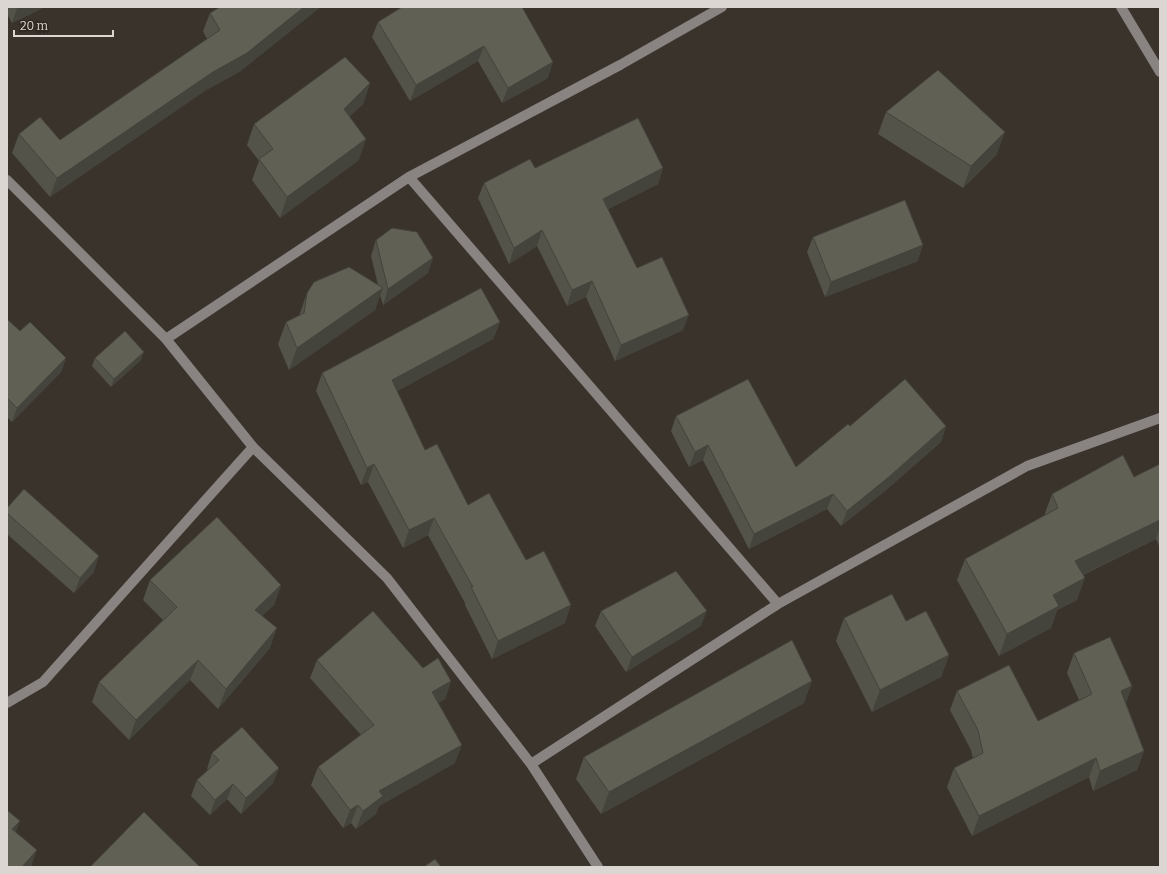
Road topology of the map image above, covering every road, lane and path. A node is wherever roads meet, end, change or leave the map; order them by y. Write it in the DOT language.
graph roads {
  1 [pos="722,7"];
  2 [pos="1121,7"];
  3 [pos="1160,72"];
  4 [pos="409,177"];
  5 [pos="7,180"];
  6 [pos="166,339"];
  7 [pos="1160,418"];
  8 [pos="253,447"];
  9 [pos="778,604"];
  10 [pos="7,703"];
  11 [pos="531,764"];
  12 [pos="598,867"];
  1 -- 4 [label="street"];
  2 -- 3 [label="street"];
  4 -- 6 [label="street"];
  4 -- 9 [label="street"];
  5 -- 6 [label="street"];
  6 -- 8 [label="street"];
  7 -- 9 [label="street"];
  8 -- 10 [label="street"];
  8 -- 11 [label="street"];
  9 -- 11 [label="street"];
  11 -- 12 [label="street"];
}
